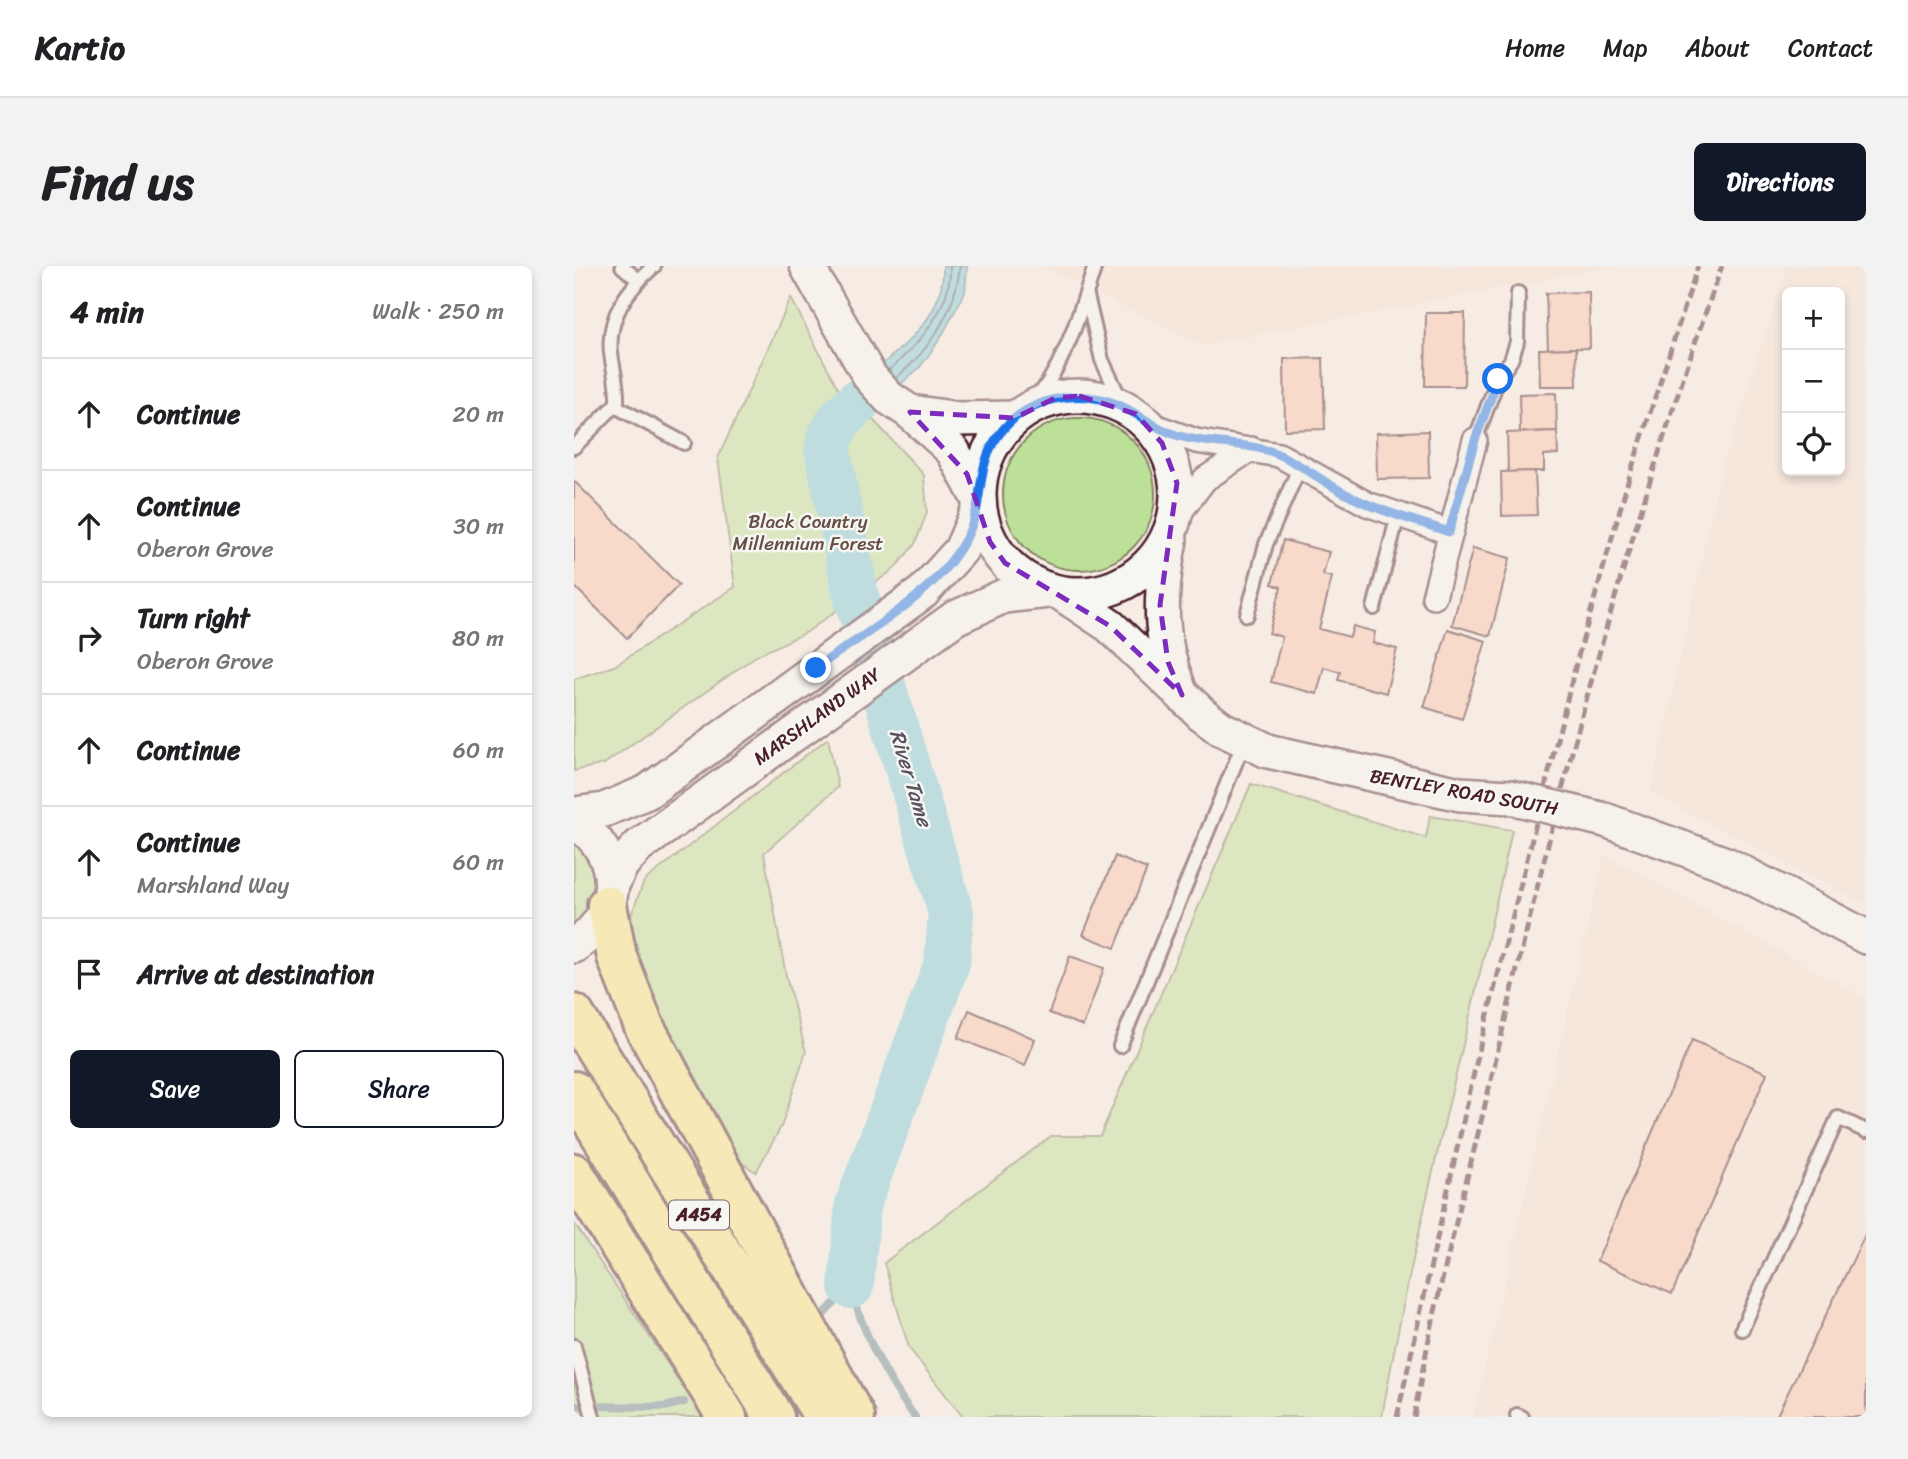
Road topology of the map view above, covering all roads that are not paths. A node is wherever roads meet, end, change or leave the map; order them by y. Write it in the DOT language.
graph roads {
  1 [pos="622,266"];
  2 [pos="654,266"];
  3 [pos="807,266"];
  4 [pos="1095,266"];
  5 [pos="638,280"];
  6 [pos="1518,293"];
  7 [pos="1087,296"];
  8 [pos="615,406"];
  9 [pos="906,409"];
  10 [pos="1022,413"];
  11 [pos="1136,416"];
  12 [pos="1475,440"];
  13 [pos="684,443"];
  14 [pos="574,447"];
  15 [pos="1251,449"];
  16 [pos="1300,466"];
  17 [pos="979,503"];
  18 [pos="1398,515"];
  19 [pos="1174,522"];
  20 [pos="1449,532"];
  21 [pos="1055,592"];
  22 [pos="1434,597"];
  23 [pos="1374,608"];
  24 [pos="1247,615"];
  25 [pos="1182,695"];
  26 [pos="1244,740"];
  27 [pos="574,814"];
  28 [pos="574,821"];
  29 [pos="609,895"];
  30 [pos="1866,937"];
  31 [pos="574,946"];
  32 [pos="574,1014"];
  33 [pos="1120,1046"];
  34 [pos="574,1091"];
  35 [pos="1866,1131"];
  36 [pos="574,1173"];
  37 [pos="1742,1329"];
  38 [pos="574,1346"];
  39 [pos="593,1417"];
  40 [pos="727,1417"];
  41 [pos="774,1417"];
  42 [pos="824,1417"];
  43 [pos="855,1417"];
  1 -- 5 [label="lane"];
  2 -- 5 [label="lane"];
  3 -- 9 [label="street"];
  4 -- 7 [label="lane"];
  5 -- 8 [label="lane"];
  6 -- 12 [label="lane"];
  7 -- 10 [label="lane"];
  7 -- 11 [label="lane"];
  8 -- 13 [label="lane"];
  8 -- 14 [label="lane"];
  9 -- 10 [label="street"];
  9 -- 17 [label="street"];
  10 -- 11 [label="street"];
  10 -- 17 [label="street"];
  11 -- 15 [label="street"];
  11 -- 19 [label="street"];
  12 -- 20 [label="street"];
  15 -- 16 [label="street"];
  15 -- 19 [label="street"];
  16 -- 18 [label="street"];
  16 -- 24 [label="lane"];
  17 -- 21 [label="street"];
  17 -- 27 [label="street, MARSHLAND WAY"];
  18 -- 20 [label="street"];
  18 -- 23 [label="lane"];
  19 -- 21 [label="street"];
  19 -- 25 [label="street, BENTLEY ROAD SOUTH"];
  20 -- 22 [label="street"];
  21 -- 25 [label="street, BENTLEY ROAD SOUTH"];
  21 -- 29 [label="street, MARSHLAND WAY"];
  25 -- 26 [label="street, BENTLEY ROAD SOUTH"];
  26 -- 30 [label="street, BENTLEY ROAD SOUTH, bridge"];
  26 -- 33 [label="lane"];
  28 -- 29 [label="street"];
  29 -- 31 [label="street, MARSHLAND WAY"];
  29 -- 43 [label="highway"];
  32 -- 42 [label="highway, A454"];
  34 -- 41 [label="highway, A454"];
  35 -- 37 [label="lane"];
  36 -- 40 [label="highway"];
  38 -- 39 [label="lane"];
}
